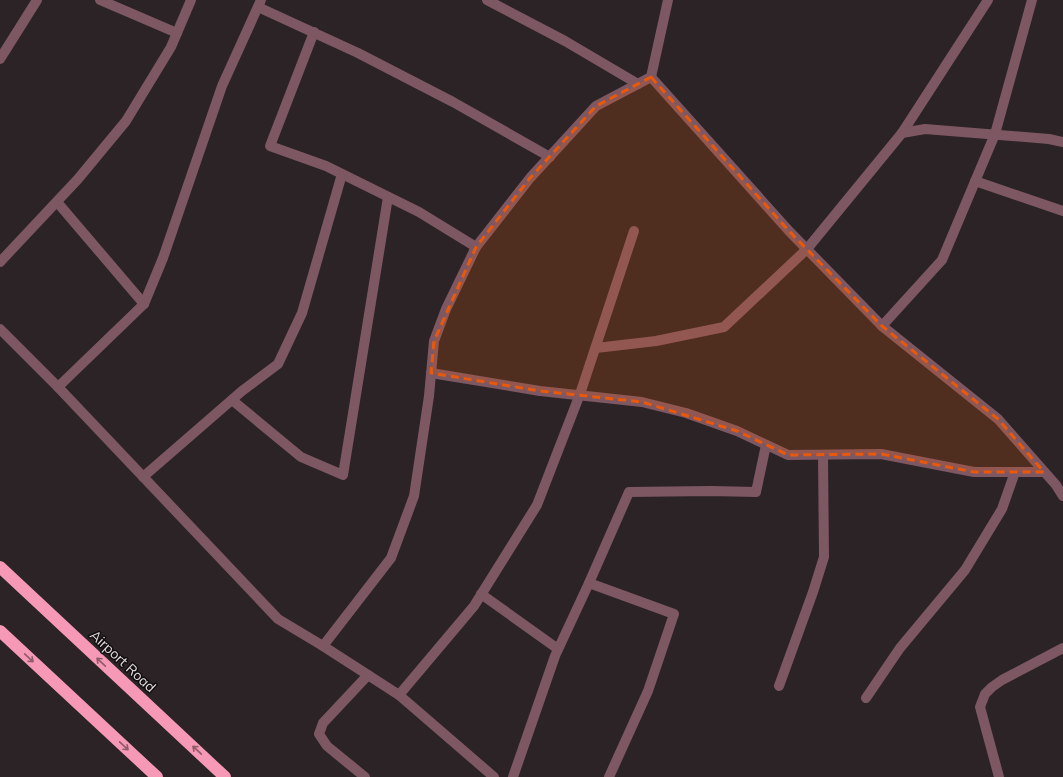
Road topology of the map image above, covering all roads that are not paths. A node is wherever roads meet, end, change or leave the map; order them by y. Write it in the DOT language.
graph roads {
  1 [pos="37,0"];
  2 [pos="100,0"];
  3 [pos="191,0"];
  4 [pos="487,0"];
  5 [pos="668,0"];
  6 [pos="988,0"];
  7 [pos="1032,0"];
  8 [pos="260,3"];
  9 [pos="314,32"];
  10 [pos="176,33"];
  11 [pos="0,58"];
  12 [pos="651,77"];
  13 [pos="638,84"];
  14 [pos="902,133"];
  15 [pos="995,134"];
  16 [pos="1063,142"];
  17 [pos="550,157"];
  18 [pos="342,174"];
  19 [pos="975,181"];
  20 [pos="388,197"];
  21 [pos="57,202"];
  22 [pos="1063,211"];
  23 [pos="634,231"];
  24 [pos="476,247"];
  25 [pos="807,249"];
  26 [pos="0,262"];
  27 [pos="144,304"];
  28 [pos="882,326"];
  29 [pos="0,329"];
  30 [pos="596,348"];
  31 [pos="431,373"];
  32 [pos="58,387"];
  33 [pos="580,394"];
  34 [pos="232,400"];
  35 [pos="766,445"];
  36 [pos="823,455"];
  37 [pos="1015,472"];
  38 [pos="1044,472"];
  39 [pos="143,477"];
  40 [pos="1063,496"];
  41 [pos="0,567"];
  42 [pos="589,583"];
  43 [pos="481,594"];
  44 [pos="0,631"];
  45 [pos="323,646"];
  46 [pos="1063,648"];
  47 [pos="558,649"];
  48 [pos="368,675"];
  49 [pos="779,686"];
  50 [pos="399,695"];
  51 [pos="866,698"];
  52 [pos="157,777"];
  53 [pos="225,777"];
  54 [pos="365,777"];
  55 [pos="494,777"];
  56 [pos="513,777"];
  57 [pos="609,777"];
  58 [pos="998,777"];
  1 -- 11 [label="street"];
  2 -- 10 [label="street"];
  3 -- 10 [label="street"];
  4 -- 13 [label="street"];
  5 -- 12 [label="street"];
  6 -- 14 [label="street"];
  7 -- 15 [label="street"];
  8 -- 9 [label="street"];
  8 -- 27 [label="street"];
  9 -- 17 [label="street"];
  9 -- 18 [label="street"];
  10 -- 21 [label="street"];
  12 -- 13 [label="street"];
  12 -- 25 [label="street"];
  13 -- 17 [label="street"];
  14 -- 15 [label="street"];
  14 -- 25 [label="street"];
  15 -- 16 [label="street"];
  15 -- 19 [label="street"];
  17 -- 24 [label="street"];
  18 -- 20 [label="street"];
  18 -- 34 [label="street"];
  19 -- 22 [label="street"];
  19 -- 28 [label="street"];
  20 -- 24 [label="street"];
  20 -- 34 [label="street"];
  21 -- 26 [label="street"];
  21 -- 27 [label="street"];
  23 -- 30 [label="street"];
  24 -- 31 [label="street"];
  25 -- 28 [label="street"];
  25 -- 30 [label="street"];
  27 -- 32 [label="street"];
  28 -- 38 [label="street"];
  29 -- 32 [label="street"];
  30 -- 33 [label="street"];
  31 -- 33 [label="street"];
  31 -- 45 [label="street"];
  32 -- 39 [label="street"];
  33 -- 35 [label="street"];
  33 -- 43 [label="street"];
  34 -- 39 [label="street"];
  35 -- 36 [label="street"];
  35 -- 42 [label="street"];
  36 -- 37 [label="street"];
  36 -- 49 [label="street"];
  37 -- 38 [label="street"];
  37 -- 51 [label="street"];
  38 -- 40 [label="street"];
  39 -- 45 [label="street"];
  53 -- 41 [label="highway, Airport Road, one-way"];
  42 -- 47 [label="street"];
  42 -- 57 [label="street"];
  43 -- 47 [label="street"];
  43 -- 50 [label="street"];
  44 -- 52 [label="highway, one-way"];
  45 -- 48 [label="street"];
  46 -- 58 [label="street"];
  47 -- 56 [label="street"];
  48 -- 50 [label="street"];
  48 -- 54 [label="street"];
  50 -- 55 [label="street"];
}
